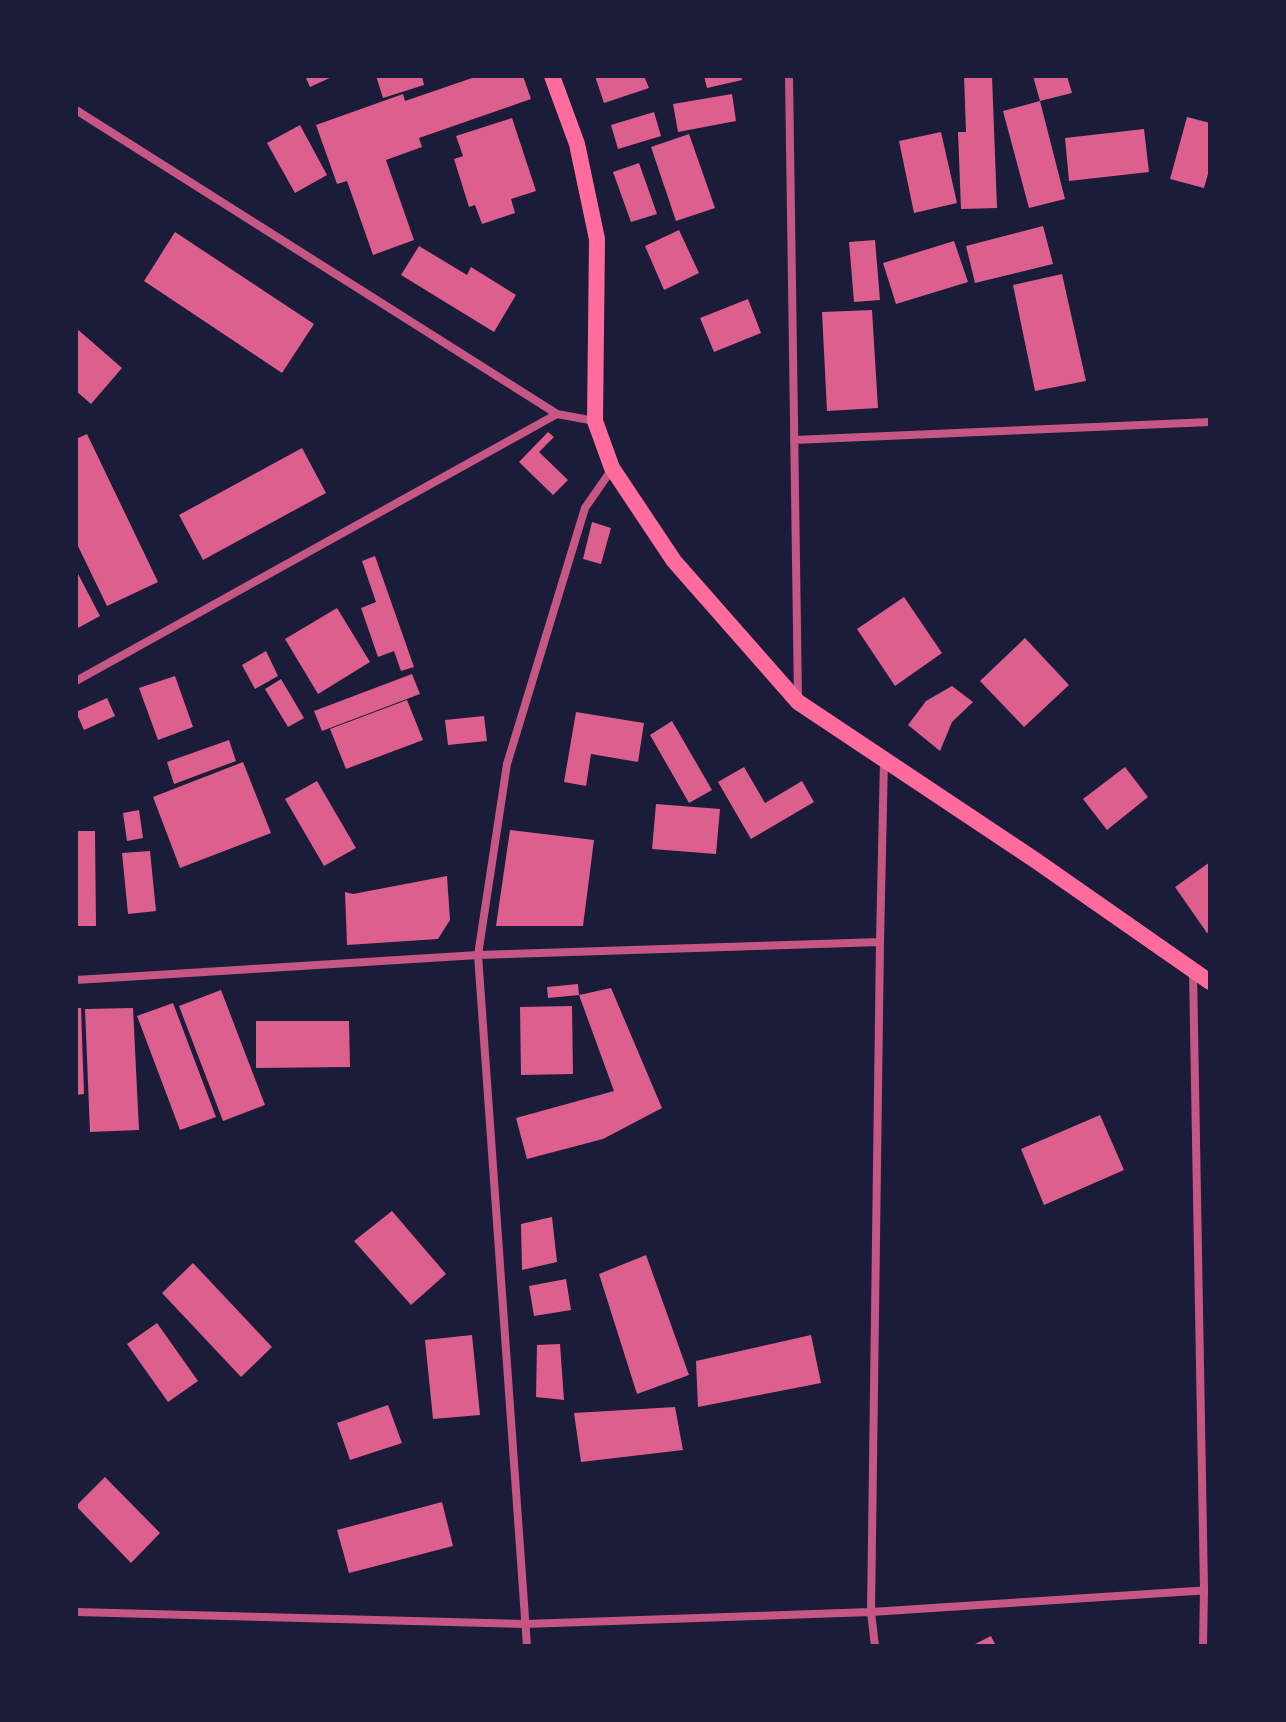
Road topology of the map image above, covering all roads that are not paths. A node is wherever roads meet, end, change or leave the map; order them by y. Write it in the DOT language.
graph roads {
  1 [pos="552,76"];
  2 [pos="789,76"];
  3 [pos="76,110"];
  4 [pos="557,414"];
  5 [pos="595,421"];
  6 [pos="1210,422"];
  7 [pos="794,440"];
  8 [pos="612,468"];
  9 [pos="76,681"];
  10 [pos="798,702"];
  11 [pos="884,759"];
  12 [pos="880,942"];
  13 [pos="478,955"];
  14 [pos="1193,970"];
  15 [pos="76,980"];
  16 [pos="1210,982"];
  17 [pos="1207,1590"];
  18 [pos="76,1612"];
  19 [pos="871,1612"];
  20 [pos="525,1624"];
  21 [pos="527,1646"];
  22 [pos="875,1646"];
  23 [pos="1203,1646"];
  1 -- 5 [label="main road"];
  2 -- 7 [label="street"];
  3 -- 4 [label="street"];
  4 -- 5 [label="street"];
  4 -- 9 [label="street"];
  5 -- 8 [label="main road"];
  6 -- 7 [label="street"];
  7 -- 10 [label="street"];
  8 -- 10 [label="main road"];
  8 -- 13 [label="street"];
  10 -- 11 [label="main road"];
  11 -- 12 [label="street"];
  11 -- 14 [label="main road"];
  12 -- 13 [label="street"];
  12 -- 19 [label="street"];
  13 -- 15 [label="street"];
  13 -- 20 [label="street"];
  14 -- 16 [label="main road"];
  14 -- 17 [label="street"];
  17 -- 19 [label="street"];
  17 -- 23 [label="street"];
  18 -- 20 [label="street"];
  19 -- 20 [label="street"];
  19 -- 22 [label="street"];
  20 -- 21 [label="street"];
}
